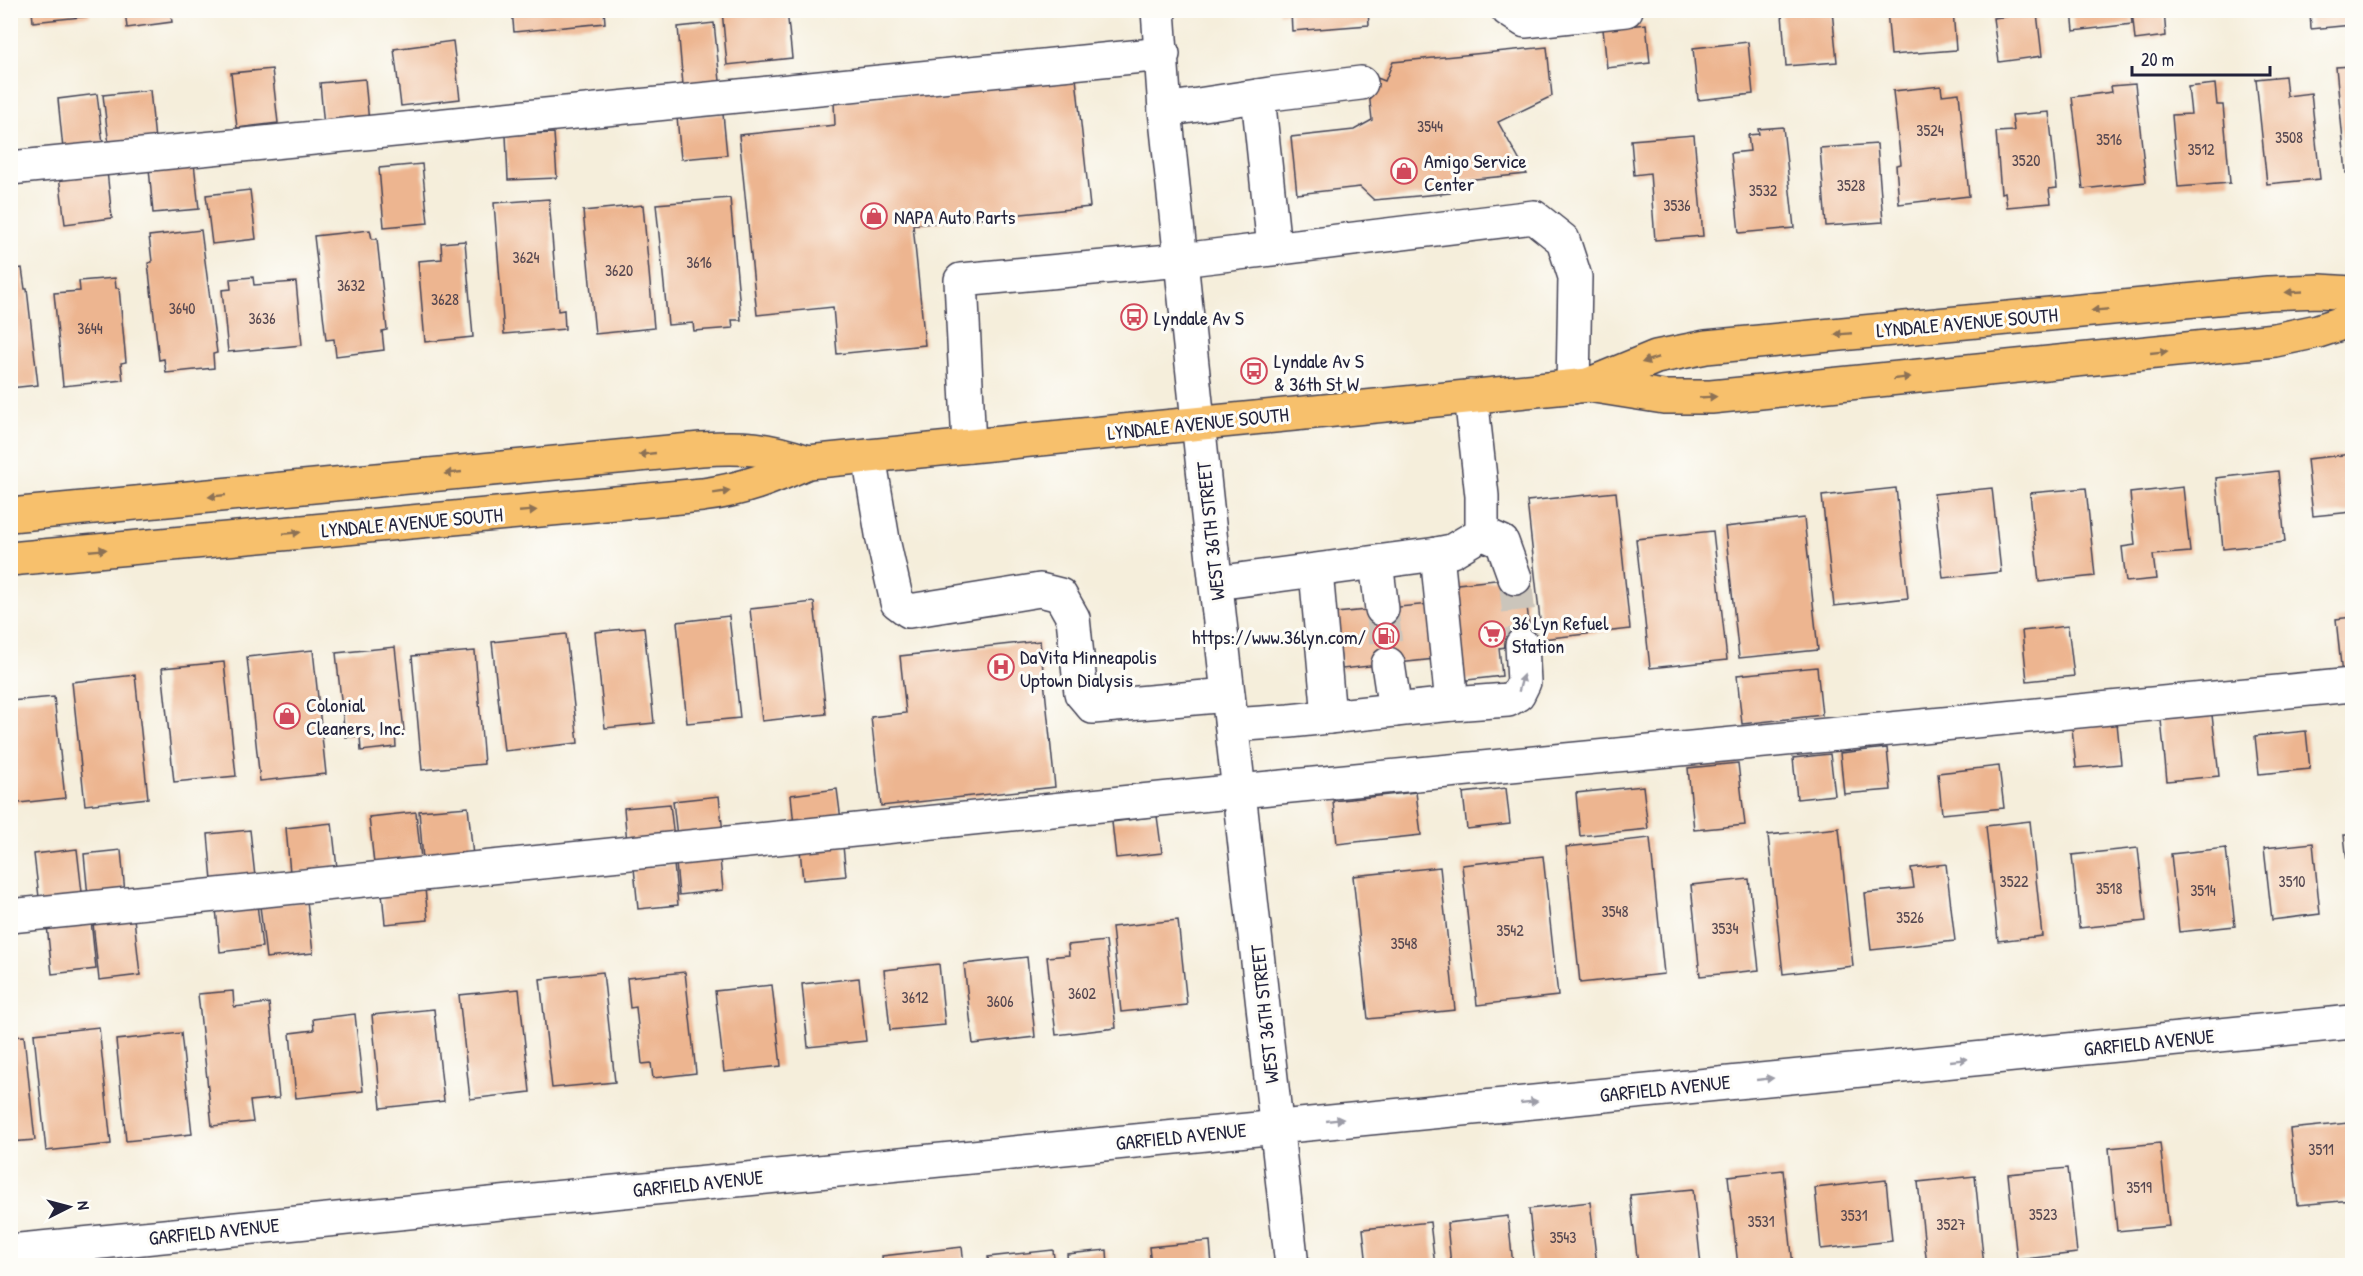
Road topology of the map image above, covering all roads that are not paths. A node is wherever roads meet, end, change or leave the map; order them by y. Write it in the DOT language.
graph roads {
  1 [pos="1158,10"];
  2 [pos="1508,10"];
  3 [pos="1626,10"];
  4 [pos="1162,54"];
  5 [pos="1361,83"];
  6 [pos="1258,96"];
  7 [pos="1165,110"];
  8 [pos="10,168"];
  9 [pos="1274,248"];
  10 [pos="1181,260"];
  11 [pos="2352,293"];
  12 [pos="2352,320"];
  13 [pos="1580,386"];
  14 [pos="1471,396"];
  15 [pos="1198,423"];
  16 [pos="969,446"];
  17 [pos="869,456"];
  18 [pos="808,462"];
  19 [pos="10,515"];
  20 [pos="1482,533"];
  21 [pos="1437,554"];
  22 [pos="10,559"];
  23 [pos="1376,563"];
  24 [pos="1316,571"];
  25 [pos="1515,578"];
  26 [pos="1216,583"];
  27 [pos="1382,609"];
  28 [pos="1522,645"];
  29 [pos="1388,664"];
  30 [pos="2352,685"];
  31 [pos="1452,704"];
  32 [pos="1230,710"];
  33 [pos="1395,710"];
  34 [pos="1329,717"];
  35 [pos="1239,791"];
  36 [pos="10,916"];
  37 [pos="2352,1022"];
  38 [pos="1277,1126"];
  39 [pos="10,1251"];
  40 [pos="1292,1266"];
  1 -- 4 [label="street, WEST 36TH STREET"];
  2 -- 3 [label="street"];
  4 -- 7 [label="street, WEST 36TH STREET"];
  4 -- 8 [label="street"];
  5 -- 6 [label="street"];
  6 -- 7 [label="street"];
  6 -- 9 [label="street"];
  7 -- 10 [label="street, WEST 36TH STREET"];
  9 -- 10 [label="street"];
  9 -- 13 [label="street"];
  10 -- 15 [label="street, WEST 36TH STREET"];
  10 -- 16 [label="street"];
  11 -- 13 [label="main road, LYNDALE AVENUE SOUTH, one-way"];
  13 -- 12 [label="main road, LYNDALE AVENUE SOUTH, one-way"];
  13 -- 14 [label="main road, LYNDALE AVENUE SOUTH"];
  14 -- 15 [label="main road, LYNDALE AVENUE SOUTH"];
  14 -- 20 [label="street"];
  15 -- 16 [label="main road, LYNDALE AVENUE SOUTH"];
  15 -- 26 [label="street, WEST 36TH STREET"];
  16 -- 17 [label="main road, LYNDALE AVENUE SOUTH"];
  17 -- 18 [label="main road, LYNDALE AVENUE SOUTH"];
  17 -- 32 [label="street"];
  18 -- 19 [label="main road, LYNDALE AVENUE SOUTH, one-way"];
  22 -- 18 [label="main road, LYNDALE AVENUE SOUTH, one-way"];
  20 -- 21 [label="street"];
  20 -- 25 [label="street"];
  21 -- 23 [label="street"];
  21 -- 31 [label="street"];
  23 -- 24 [label="street"];
  23 -- 27 [label="street"];
  24 -- 26 [label="street"];
  24 -- 34 [label="street"];
  26 -- 32 [label="street, WEST 36TH STREET"];
  31 -- 28 [label="street, one-way"];
  29 -- 33 [label="street"];
  30 -- 35 [label="street"];
  31 -- 33 [label="street"];
  32 -- 34 [label="street"];
  32 -- 35 [label="street, WEST 36TH STREET"];
  33 -- 34 [label="street"];
  35 -- 36 [label="street"];
  35 -- 38 [label="street, WEST 36TH STREET"];
  38 -- 37 [label="street, GARFIELD AVENUE, one-way"];
  38 -- 39 [label="street, GARFIELD AVENUE"];
  38 -- 40 [label="street, WEST 36TH STREET"];
}
